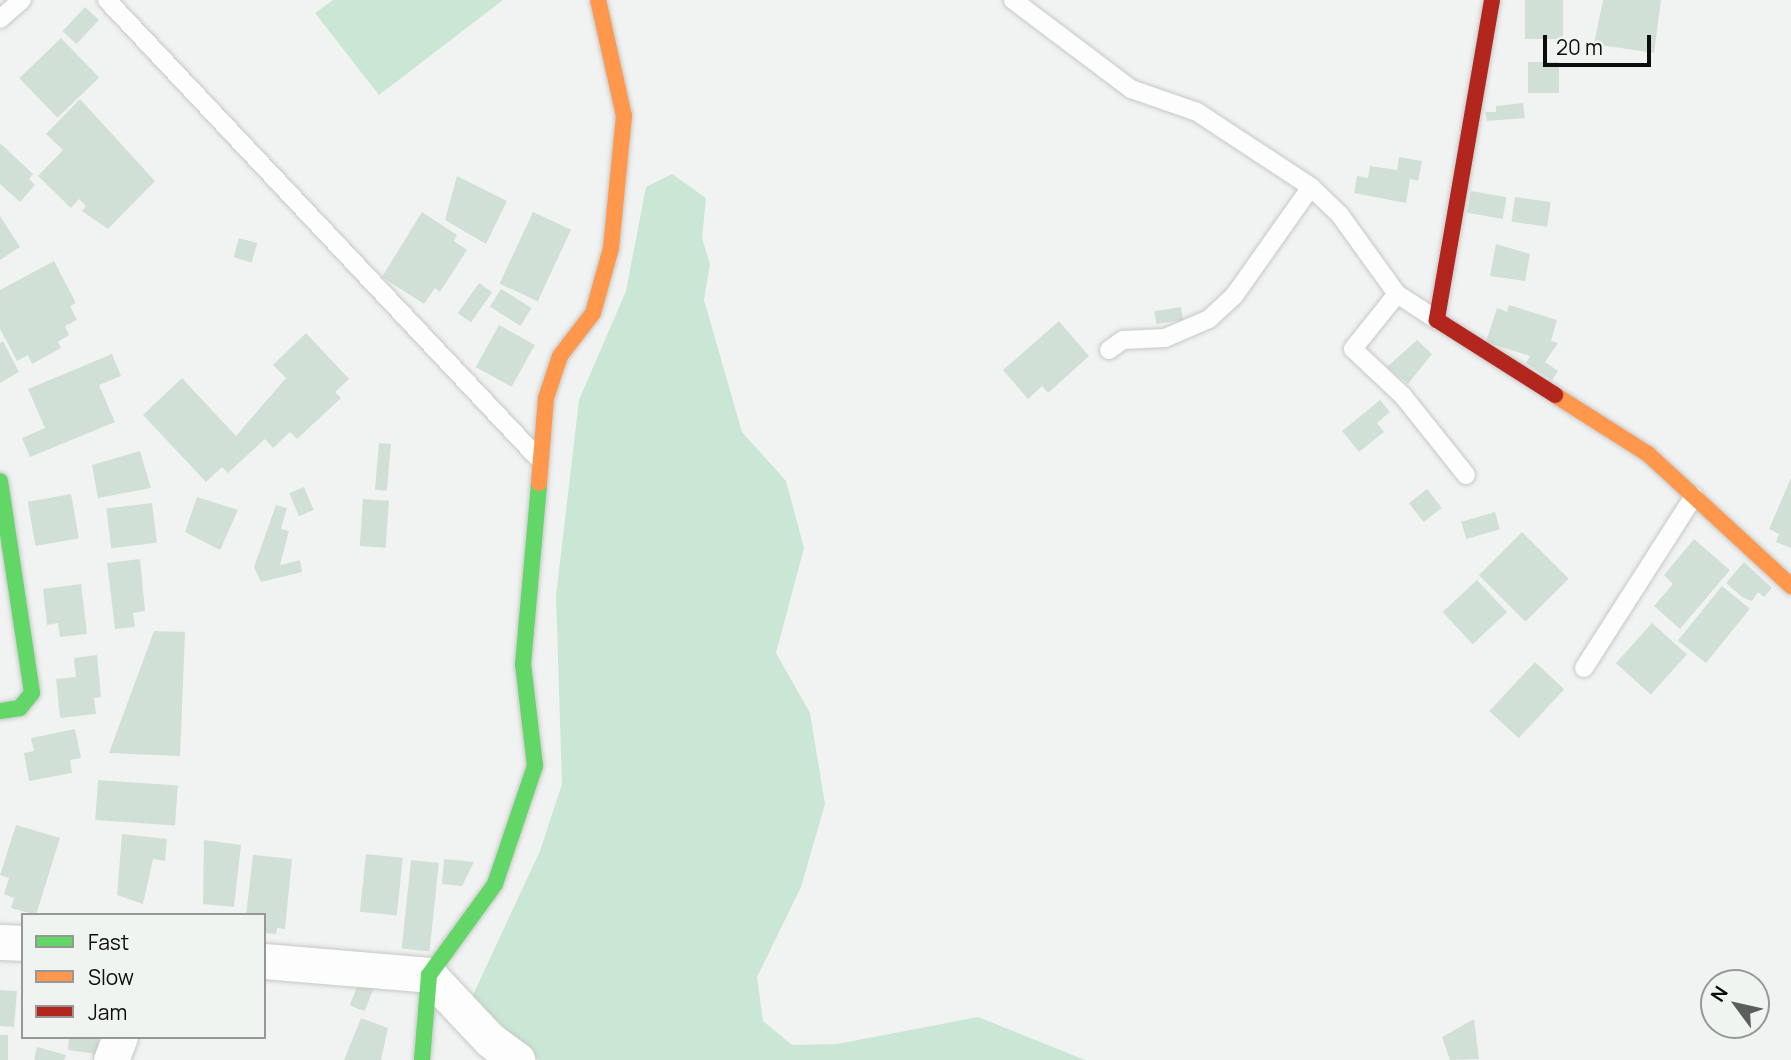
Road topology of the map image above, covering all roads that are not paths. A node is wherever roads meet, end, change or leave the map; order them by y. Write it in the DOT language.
graph roads {
  1 [pos="22,0"];
  2 [pos="107,0"];
  3 [pos="598,0"];
  4 [pos="1013,0"];
  5 [pos="1492,0"];
  6 [pos="0,19"];
  7 [pos="1311,187"];
  8 [pos="1397,294"];
  9 [pos="1437,320"];
  10 [pos="1109,351"];
  11 [pos="540,460"];
  12 [pos="1466,475"];
  13 [pos="0,481"];
  14 [pos="1694,496"];
  15 [pos="1791,586"];
  16 [pos="1584,668"];
  17 [pos="0,710"];
  18 [pos="0,943"];
  19 [pos="21,943"];
  20 [pos="266,961"];
  21 [pos="429,975"];
  22 [pos="119,1039"];
  23 [pos="111,1060"];
  24 [pos="422,1060"];
  25 [pos="518,1060"];
  1 -- 6 [label="lane"];
  2 -- 11 [label="lane"];
  3 -- 11 [label="street"];
  4 -- 7 [label="lane"];
  5 -- 9 [label="street"];
  7 -- 8 [label="lane"];
  7 -- 10 [label="lane"];
  8 -- 9 [label="lane"];
  8 -- 12 [label="lane"];
  9 -- 14 [label="street"];
  11 -- 21 [label="street"];
  13 -- 17 [label="street"];
  14 -- 15 [label="street"];
  14 -- 16 [label="lane"];
  18 -- 19 [label="street"];
  20 -- 21 [label="street"];
  21 -- 24 [label="street"];
  21 -- 25 [label="street"];
  22 -- 23 [label="street"];
}
